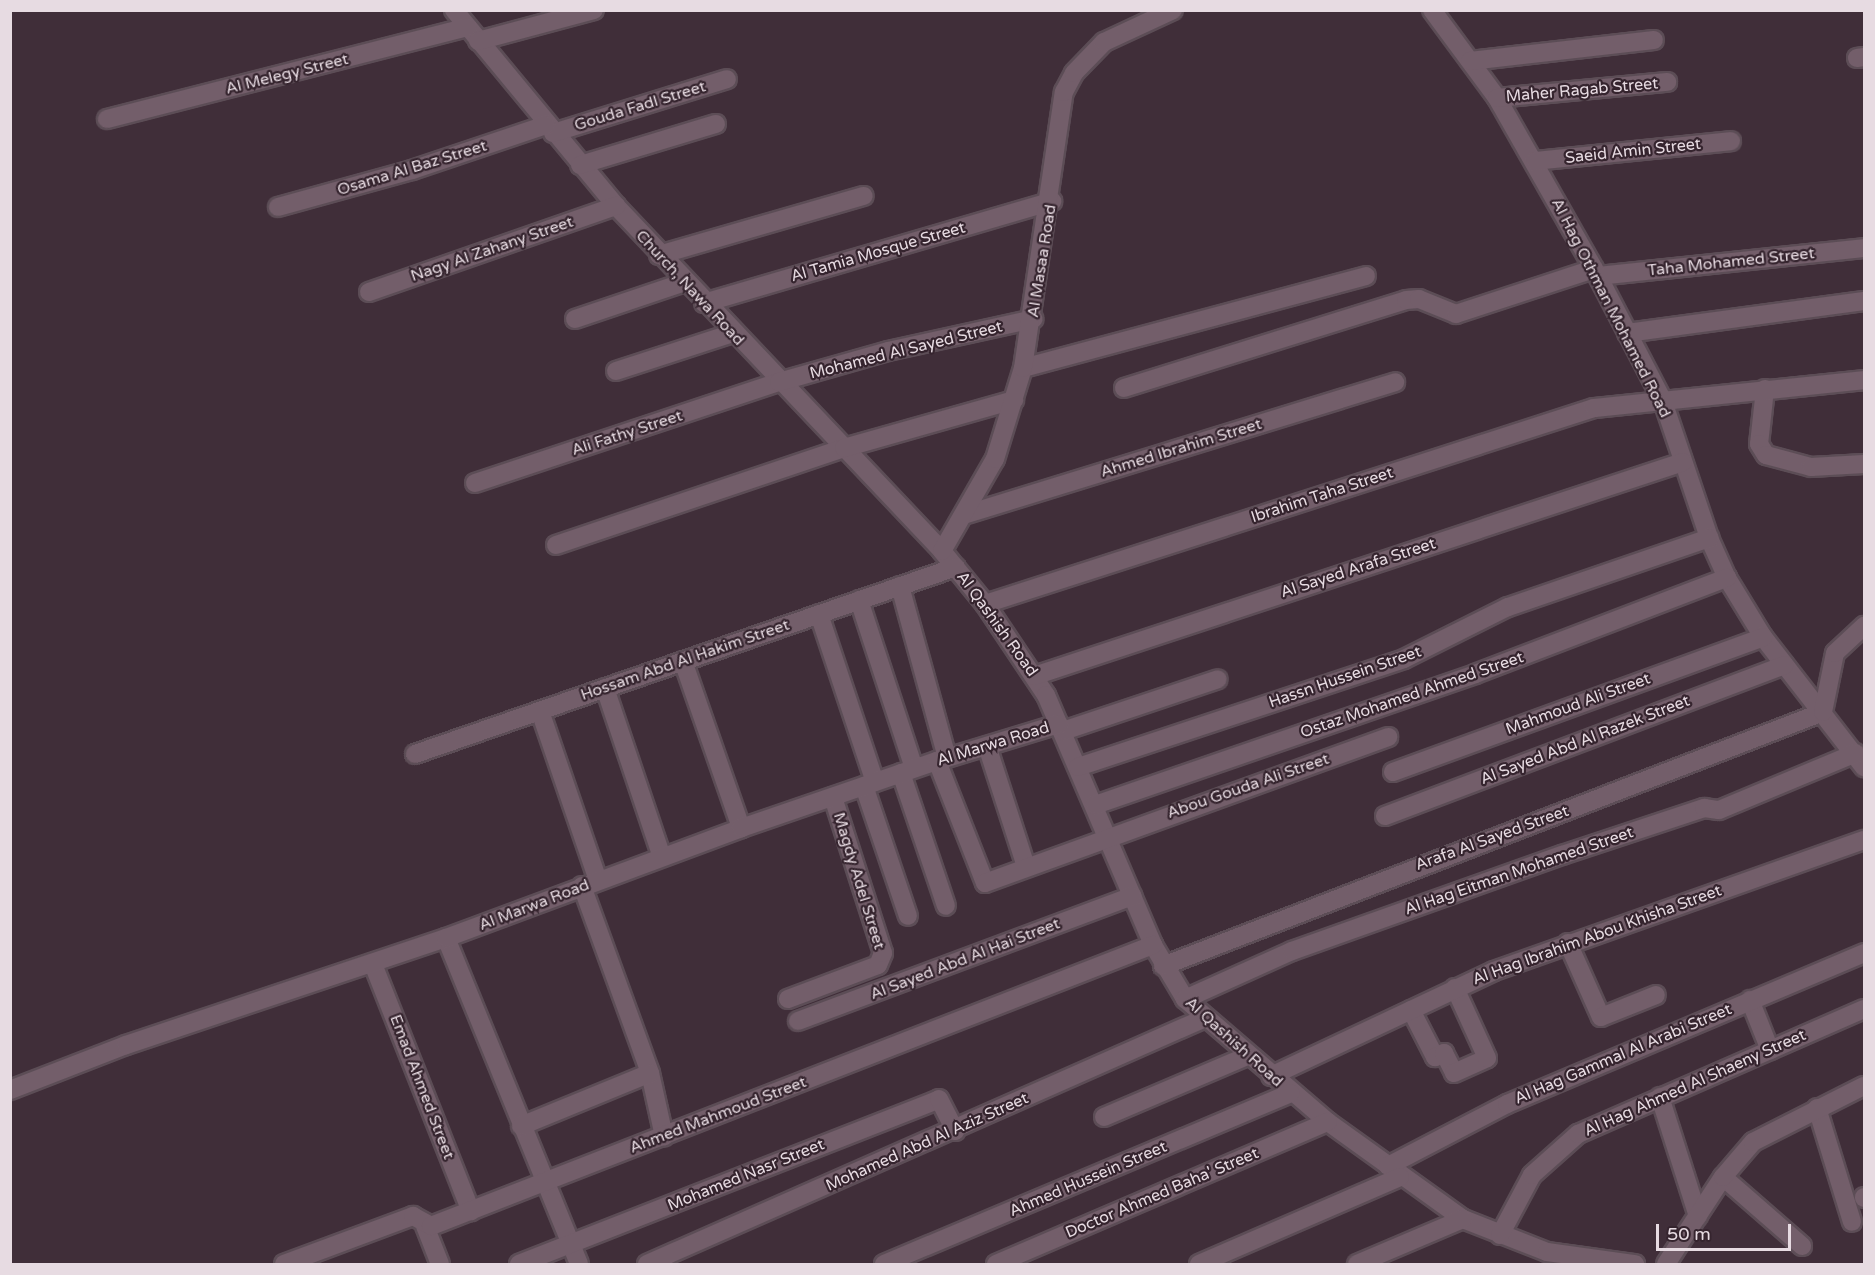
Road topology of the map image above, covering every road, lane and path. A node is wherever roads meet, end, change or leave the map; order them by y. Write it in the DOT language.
graph roads {
  1 [pos="454,10"];
  2 [pos="594,10"];
  3 [pos="1173,10"];
  4 [pos="1432,10"];
  5 [pos="473,34"];
  6 [pos="1654,40"];
  7 [pos="1470,61"];
  8 [pos="727,79"];
  9 [pos="1667,82"];
  10 [pos="1497,98"];
  11 [pos="107,119"];
  12 [pos="716,124"];
  13 [pos="549,129"];
  14 [pos="1731,141"];
  15 [pos="1535,161"];
  16 [pos="580,165"];
  17 [pos="864,196"];
  18 [pos="1052,201"];
  19 [pos="615,206"];
  20 [pos="278,207"];
  21 [pos="1864,248"];
  22 [pos="659,255"];
  23 [pos="1596,272"];
  24 [pos="1366,276"];
  25 [pos="685,282"];
  26 [pos="369,292"];
  27 [pos="1864,301"];
  28 [pos="704,303"];
  29 [pos="575,319"];
  30 [pos="1034,319"];
  31 [pos="733,333"];
  32 [pos="1627,333"];
  33 [pos="1023,368"];
  34 [pos="616,371"];
  35 [pos="1864,380"];
  36 [pos="779,382"];
  37 [pos="1395,382"];
  38 [pos="1124,387"];
  39 [pos="1765,389"];
  40 [pos="1014,400"];
  41 [pos="1663,401"];
  42 [pos="844,448"];
  43 [pos="1683,462"];
  44 [pos="1864,464"];
  45 [pos="475,483"];
  46 [pos="968,514"];
  47 [pos="1709,538"];
  48 [pos="556,545"];
  49 [pos="942,551"];
  50 [pos="956,567"];
  51 [pos="1727,578"];
  52 [pos="900,586"];
  53 [pos="859,600"];
  54 [pos="985,604"];
  55 [pos="819,614"];
  56 [pos="1864,626"];
  57 [pos="1763,636"];
  58 [pos="683,661"];
  59 [pos="1784,665"];
  60 [pos="1034,675"];
  61 [pos="1218,679"];
  62 [pos="605,688"];
  63 [pos="540,711"];
  64 [pos="1823,712"];
  65 [pos="1061,728"];
  66 [pos="1388,737"];
  67 [pos="987,746"];
  68 [pos="415,754"];
  69 [pos="942,759"];
  70 [pos="1860,760"];
  71 [pos="1078,767"];
  72 [pos="907,771"];
  73 [pos="1393,772"];
  74 [pos="870,784"];
  75 [pos="832,797"];
  76 [pos="1095,805"];
  77 [pos="1385,816"];
  78 [pos="741,828"];
  79 [pos="1107,835"];
  80 [pos="1864,840"];
  81 [pos="662,857"];
  82 [pos="1026,867"];
  83 [pos="590,883"];
  84 [pos="1132,896"];
  85 [pos="946,906"];
  86 [pos="908,916"];
  87 [pos="446,938"];
  88 [pos="1568,943"];
  89 [pos="1153,945"];
  90 [pos="1864,953"];
  91 [pos="373,964"];
  92 [pos="1163,966"];
  93 [pos="1455,988"];
  94 [pos="1656,995"];
  95 [pos="788,999"];
  96 [pos="1185,999"];
  97 [pos="1750,1000"];
  98 [pos="1864,1009"];
  99 [pos="1411,1010"];
  100 [pos="1205,1018"];
  101 [pos="798,1022"];
  102 [pos="1770,1050"];
  103 [pos="1247,1056"];
  104 [pos="650,1073"];
  105 [pos="1271,1076"];
  106 [pos="1864,1086"];
  107 [pos="10,1090"];
  108 [pos="1291,1092"];
  109 [pos="1660,1097"];
  110 [pos="1817,1108"];
  111 [pos="1104,1117"];
  112 [pos="1328,1122"];
  113 [pos="521,1126"];
  114 [pos="954,1131"];
  115 [pos="664,1136"];
  116 [pos="1394,1171"];
  117 [pos="1723,1177"];
  118 [pos="545,1183"];
  119 [pos="471,1211"];
  120 [pos="1698,1216"];
  121 [pos="1463,1219"];
  122 [pos="1852,1222"];
  123 [pos="425,1226"];
  124 [pos="1500,1235"];
  125 [pos="571,1245"];
  126 [pos="1802,1246"];
  127 [pos="1569,1262"];
  128 [pos="284,1264"];
  129 [pos="440,1264"];
  130 [pos="519,1264"];
  131 [pos="579,1264"];
  132 [pos="647,1264"];
  133 [pos="884,1264"];
  134 [pos="996,1264"];
  135 [pos="1199,1264"];
  136 [pos="1357,1264"];
  137 [pos="1635,1264"];
  138 [pos="1666,1264"];
  1 -- 5 [label="street, Church, Nawa Road"];
  2 -- 5 [label="street, Al Melegy Street"];
  3 -- 18 [label="street, Al Masaa Road"];
  4 -- 7 [label="street, Al Hag Othman Mohamed Road"];
  5 -- 11 [label="street, Al Melegy Street"];
  5 -- 13 [label="street, Church, Nawa Road"];
  6 -- 7 [label="street"];
  7 -- 10 [label="street, Al Hag Othman Mohamed Road"];
  8 -- 13 [label="street, Gouda Fadl Street"];
  9 -- 10 [label="street, Maher Ragab Street"];
  10 -- 15 [label="street, Al Hag Othman Mohamed Road"];
  12 -- 16 [label="street"];
  13 -- 16 [label="street, Church, Nawa Road"];
  13 -- 20 [label="street, Osama Al Baz Street"];
  14 -- 15 [label="street, Saeid Amin Street"];
  15 -- 23 [label="street, Al Hag Othman Mohamed Road"];
  16 -- 19 [label="street, Church, Nawa Road"];
  17 -- 22 [label="street"];
  18 -- 28 [label="street, Al Tamia Mosque Street"];
  18 -- 30 [label="street, Al Masaa Road"];
  19 -- 22 [label="street, Church, Nawa Road"];
  19 -- 26 [label="street, Nagy Al Zahany Street"];
  21 -- 23 [label="street, Taha Mohamed Street"];
  22 -- 25 [label="street, Church, Nawa Road"];
  23 -- 32 [label="street, Al Hag Othman Mohamed Road"];
  23 -- 38 [label="street, Taha Mohamed Street"];
  24 -- 33 [label="street"];
  25 -- 28 [label="street, Church, Nawa Road"];
  25 -- 29 [label="street"];
  27 -- 32 [label="street"];
  28 -- 31 [label="street, Church, Nawa Road"];
  30 -- 33 [label="street, Al Masaa Road"];
  30 -- 36 [label="street, Mohamed Al Sayed Street"];
  31 -- 34 [label="street"];
  31 -- 36 [label="street, Church, Nawa Road"];
  32 -- 41 [label="street, Al Hag Othman Mohamed Road"];
  33 -- 40 [label="street, Al Masaa Road"];
  35 -- 39 [label="street, Ibrahim Taha Street"];
  36 -- 42 [label="street, Church, Nawa Road"];
  36 -- 45 [label="street, Ali Fathy Street"];
  37 -- 46 [label="street, Ahmed Ibrahim Street"];
  39 -- 41 [label="street, Ibrahim Taha Street"];
  39 -- 44 [label="street"];
  40 -- 42 [label="street"];
  40 -- 46 [label="street, Al Masaa Road"];
  41 -- 43 [label="street, Al Hag Othman Mohamed Road"];
  41 -- 54 [label="street, Ibrahim Taha Street"];
  42 -- 48 [label="street"];
  42 -- 49 [label="street, Church, Nawa Road"];
  43 -- 47 [label="street, Al Hag Othman Mohamed Road"];
  43 -- 60 [label="street, Al Sayed Arafa Street"];
  46 -- 49 [label="street, Al Masaa Road"];
  47 -- 51 [label="street, Al Hag Othman Mohamed Road"];
  47 -- 71 [label="street, Hassn Hussein Street"];
  49 -- 50 [label="street, Al Qashish Road"];
  50 -- 52 [label="street, Hossam Abd Al Hakim Street"];
  50 -- 54 [label="street, Al Qashish Road"];
  51 -- 57 [label="street, Al Hag Othman Mohamed Road"];
  51 -- 76 [label="street, Ostaz Mohamed Ahmed Street"];
  52 -- 53 [label="street, Hossam Abd Al Hakim Street"];
  52 -- 69 [label="street"];
  53 -- 55 [label="street, Hossam Abd Al Hakim Street"];
  53 -- 72 [label="street"];
  54 -- 60 [label="street, Al Qashish Road"];
  55 -- 58 [label="street, Hossam Abd Al Hakim Street"];
  55 -- 74 [label="street"];
  56 -- 64 [label="street"];
  57 -- 59 [label="street, Al Hag Othman Mohamed Road"];
  57 -- 73 [label="street, Mahmoud Ali Street"];
  58 -- 62 [label="street, Hossam Abd Al Hakim Street"];
  58 -- 78 [label="street"];
  59 -- 64 [label="street, Al Hag Othman Mohamed Road"];
  59 -- 77 [label="street, Al Sayed Abd Al Razek Street"];
  60 -- 65 [label="street, Al Qashish Road"];
  61 -- 65 [label="street, Al Marwa Road"];
  62 -- 63 [label="street, Hossam Abd Al Hakim Street"];
  62 -- 81 [label="street"];
  63 -- 68 [label="street, Hossam Abd Al Hakim Street"];
  63 -- 83 [label="street"];
  64 -- 70 [label="street, Al Hag Othman Mohamed Road"];
  64 -- 92 [label="street, Arafa Al Sayed Street"];
  65 -- 67 [label="street, Al Marwa Road"];
  65 -- 71 [label="street, Al Qashish Road"];
  66 -- 79 [label="street, Abou Gouda Ali Street"];
  67 -- 69 [label="street, Al Marwa Road"];
  67 -- 82 [label="street"];
  69 -- 72 [label="street, Al Marwa Road"];
  69 -- 82 [label="street, Abou Gouda Ali Street"];
  70 -- 96 [label="street, Al Hag Eitman Mohamed Street"];
  71 -- 76 [label="street, Al Qashish Road"];
  72 -- 74 [label="street, Al Marwa Road"];
  72 -- 85 [label="street"];
  74 -- 75 [label="street, Al Marwa Road"];
  74 -- 86 [label="street"];
  75 -- 78 [label="street, Al Marwa Road"];
  75 -- 95 [label="street, Magdy Adel Street"];
  76 -- 79 [label="street, Al Qashish Road"];
  78 -- 81 [label="street, Al Marwa Road"];
  79 -- 82 [label="street, Abou Gouda Ali Street"];
  79 -- 84 [label="street, Al Qashish Road"];
  80 -- 88 [label="street, Al Hag Ibrahim Abou Khisha Street"];
  81 -- 83 [label="street, Al Marwa Road"];
  83 -- 87 [label="street, Al Marwa Road"];
  83 -- 104 [label="street"];
  84 -- 89 [label="street, Al Qashish Road"];
  84 -- 101 [label="street, Al Sayed Abd Al Hai Street"];
  87 -- 91 [label="street, Al Marwa Road"];
  87 -- 113 [label="street"];
  88 -- 93 [label="street, Al Hag Ibrahim Abou Khisha Street"];
  88 -- 94 [label="street"];
  89 -- 92 [label="street, Al Qashish Road"];
  89 -- 115 [label="street, Ahmed Mahmoud Street"];
  90 -- 97 [label="street, Al Hag Gammal Al Arabi Street"];
  91 -- 107 [label="street, Al Marwa Road"];
  91 -- 119 [label="street, Emad Ahmed Street"];
  92 -- 96 [label="street, Al Qashish Road"];
  93 -- 99 [label="street, Al Hag Ibrahim Abou Khisha Street"];
  93 -- 99 [label="street"];
  96 -- 100 [label="street, Al Qashish Road"];
  97 -- 102 [label="street"];
  97 -- 116 [label="street, Al Hag Gammal Al Arabi Street"];
  98 -- 102 [label="street, Al Hag Ahmed Al Shaeny Street"];
  99 -- 105 [label="street, Al Hag Ibrahim Abou Khisha Street"];
  100 -- 103 [label="street, Al Qashish Road"];
  100 -- 114 [label="street, Mohamed Abd Al Aziz Street"];
  102 -- 109 [label="street, Al Hag Ahmed Al Shaeny Street"];
  103 -- 105 [label="street, Al Qashish Road"];
  103 -- 111 [label="street"];
  104 -- 113 [label="street"];
  104 -- 115 [label="street"];
  105 -- 108 [label="street, Al Qashish Road"];
  106 -- 110 [label="street"];
  108 -- 112 [label="street, Al Qashish Road"];
  108 -- 133 [label="street, Ahmed Hussein Street"];
  109 -- 120 [label="street"];
  109 -- 124 [label="street, Al Hag Ahmed Al Shaeny Street"];
  110 -- 117 [label="street"];
  110 -- 122 [label="street"];
  112 -- 116 [label="street, Al Qashish Road"];
  112 -- 134 [label="street, Doctor Ahmed Baha' Street"];
  113 -- 118 [label="street"];
  114 -- 125 [label="street, Mohamed Nasr Street"];
  114 -- 132 [label="street, Mohamed Abd Al Aziz Street"];
  115 -- 118 [label="street, Ahmed Mahmoud Street"];
  116 -- 121 [label="street, Al Qashish Road"];
  116 -- 135 [label="street, Al Hag Gammal Al Arabi Street"];
  117 -- 120 [label="street"];
  117 -- 126 [label="street"];
  118 -- 119 [label="street, Ahmed Mahmoud Street"];
  118 -- 125 [label="street"];
  119 -- 123 [label="street, Ahmed Mahmoud Street"];
  120 -- 138 [label="street"];
  121 -- 124 [label="street, Al Qashish Road"];
  121 -- 136 [label="street"];
  123 -- 128 [label="street, Ahmed Mahmoud Street"];
  123 -- 129 [label="street"];
  124 -- 127 [label="street, Al Qashish Road"];
  125 -- 130 [label="street, Mohamed Nasr Street"];
  125 -- 131 [label="street"];
  127 -- 137 [label="street, Al Qashish Road"];
}
